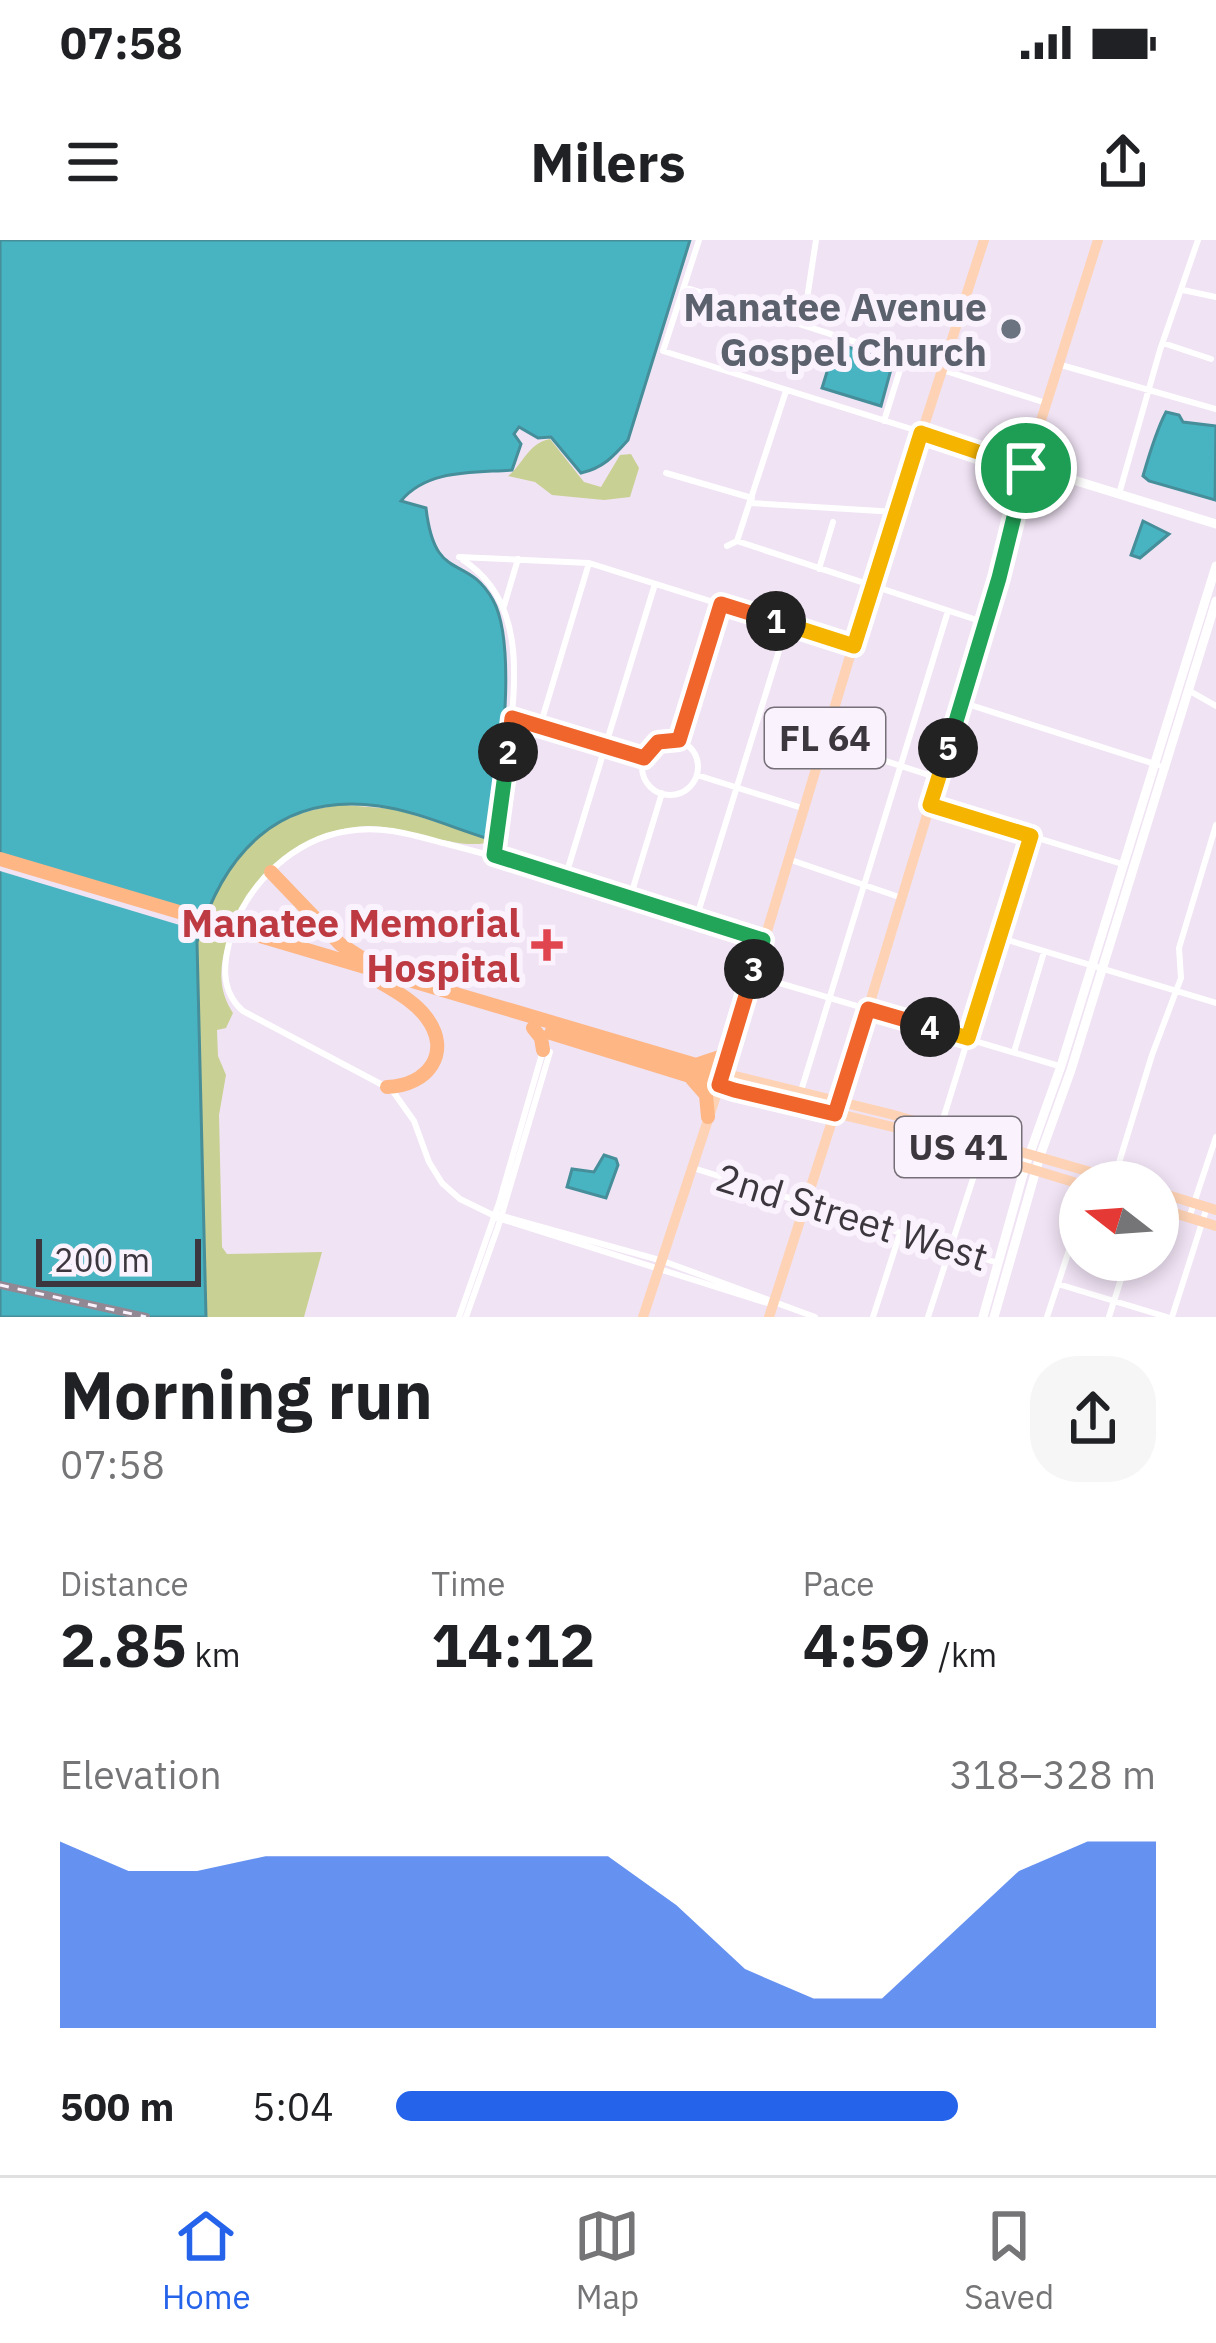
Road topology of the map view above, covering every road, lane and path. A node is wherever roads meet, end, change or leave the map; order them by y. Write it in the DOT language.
graph roads {
  1 [pos="699,240"];
  2 [pos="816,240"];
  3 [pos="984,240"];
  4 [pos="1098,240"];
  5 [pos="1198,240"];
  6 [pos="684,286"];
  7 [pos="1183,290"];
  8 [pos="1216,297"];
  9 [pos="803,325"];
  10 [pos="1162,343"];
  11 [pos="904,357"];
  12 [pos="1211,359"];
  13 [pos="1058,364"];
  14 [pos="942,369"];
  15 [pos="786,390"];
  16 [pos="1150,390"];
  17 [pos="1046,403"];
  18 [pos="1216,409"];
  19 [pos="884,421"];
  20 [pos="921,433"];
  21 [pos="1026,468"];
  22 [pos="667,473"];
  23 [pos="1119,494"];
  24 [pos="751,501"];
  25 [pos="896,512"];
  26 [pos="833,522"];
  27 [pos="1216,524"];
  28 [pos="737,541"];
  29 [pos="727,546"];
  30 [pos="518,559"];
  31 [pos="589,563"];
  32 [pos="1216,566"];
  33 [pos="820,569"];
  34 [pos="656,584"];
  35 [pos="872,586"];
  36 [pos="1213,596"];
  37 [pos="721,604"];
  38 [pos="504,606"];
  39 [pos="948,611"];
  40 [pos="986,622"];
  41 [pos="787,625"];
  42 [pos="1206,633"];
  43 [pos="854,646"];
  44 [pos="1183,689"];
  45 [pos="962,702"];
  46 [pos="1216,706"];
  47 [pos="512,718"];
  48 [pos="540,726"];
  49 [pos="679,740"];
  50 [pos="824,741"];
  51 [pos="606,747"];
  52 [pos="644,758"];
  53 [pos="1160,765"];
  54 [pos="901,766"];
  55 [pos="697,775"];
  56 [pos="938,778"];
  57 [pos="736,788"];
  58 [pos="662,794"];
  59 [pos="930,805"];
  60 [pos="803,808"];
  61 [pos="1216,825"];
  62 [pos="1031,836"];
  63 [pos="494,855"];
  64 [pos="788,859"];
  65 [pos="0,863"];
  66 [pos="1129,866"];
  67 [pos="271,872"];
  68 [pos="566,878"];
  69 [pos="864,885"];
  70 [pos="631,898"];
  71 [pos="902,898"];
  72 [pos="696,919"];
  73 [pos="1001,938"];
  74 [pos="255,940"];
  75 [pos="763,940"];
  76 [pos="1044,951"];
  77 [pos="1097,968"];
  78 [pos="752,974"];
  79 [pos="380,982"];
  80 [pos="408,982"];
  81 [pos="1176,991"];
  82 [pos="829,998"];
  83 [pos="1216,1004"];
  84 [pos="868,1009"];
  85 [pos="533,1028"];
  86 [pos="563,1037"];
  87 [pos="968,1038"];
  88 [pos="733,1044"];
  89 [pos="546,1051"];
  90 [pos="1013,1052"];
  91 [pos="1066,1068"];
  92 [pos="691,1070"];
  93 [pos="721,1079"];
  94 [pos="387,1087"];
  95 [pos="800,1095"];
  96 [pos="837,1108"];
  97 [pos="708,1117"];
  98 [pos="940,1129"];
  99 [pos="1216,1137"];
  100 [pos="981,1154"];
  101 [pos="1035,1155"];
  102 [pos="1125,1161"];
  103 [pos="1059,1162"];
  104 [pos="693,1168"];
  105 [pos="1030,1168"];
  106 [pos="1059,1177"];
  107 [pos="807,1204"];
  108 [pos="1206,1207"];
  109 [pos="1179,1215"];
  110 [pos="500,1216"];
  111 [pos="1196,1220"];
  112 [pos="1216,1226"];
  113 [pos="900,1233"];
  114 [pos="951,1248"];
  115 [pos="662,1264"];
  116 [pos="1005,1266"];
  117 [pos="1059,1281"];
  118 [pos="1120,1281"];
  119 [pos="1058,1284"];
  120 [pos="1114,1300"];
  121 [pos="771,1310"];
  122 [pos="462,1317"];
  123 [pos="643,1317"];
  124 [pos="814,1317"];
  125 [pos="872,1317"];
  126 [pos="928,1317"];
  127 [pos="983,1317"];
  128 [pos="994,1317"];
  129 [pos="1047,1317"];
  130 [pos="1109,1317"];
  131 [pos="1170,1317"];
  1 -- 6 [label="street"];
  2 -- 9 [label="street"];
  3 -- 14 [label="main road, FL 64"];
  4 -- 13 [label="main road, FL 64"];
  5 -- 7 [label="street"];
  6 -- 9 [label="street"];
  6 -- 15 [label="street"];
  7 -- 8 [label="street"];
  7 -- 10 [label="street"];
  9 -- 11 [label="street"];
  10 -- 12 [label="street"];
  10 -- 16 [label="street"];
  11 -- 14 [label="street"];
  11 -- 19 [label="street"];
  13 -- 16 [label="street"];
  13 -- 17 [label="main road, FL 64"];
  14 -- 17 [label="street"];
  14 -- 20 [label="main road, FL 64"];
  15 -- 19 [label="street"];
  15 -- 24 [label="street"];
  16 -- 18 [label="street"];
  16 -- 23 [label="street"];
  17 -- 21 [label="main road, FL 64"];
  19 -- 20 [label="street"];
  20 -- 21 [label="street"];
  20 -- 25 [label="main road, FL 64"];
  21 -- 23 [label="street"];
  21 -- 40 [label="main road, FL 64"];
  22 -- 24 [label="street"];
  23 -- 27 [label="street"];
  24 -- 25 [label="street"];
  24 -- 28 [label="street"];
  25 -- 35 [label="main road, FL 64"];
  26 -- 33 [label="street"];
  28 -- 29 [label="street"];
  28 -- 33 [label="street"];
  30 -- 31 [label="street"];
  30 -- 38 [label="street"];
  30 -- 38 [label="street"];
  31 -- 34 [label="street"];
  31 -- 48 [label="street"];
  32 -- 36 [label="street"];
  33 -- 35 [label="street"];
  34 -- 37 [label="street"];
  34 -- 51 [label="street"];
  35 -- 39 [label="street"];
  35 -- 43 [label="main road, FL 64"];
  36 -- 42 [label="street"];
  37 -- 41 [label="street"];
  37 -- 49 [label="street"];
  38 -- 47 [label="street"];
  39 -- 40 [label="street"];
  39 -- 54 [label="street"];
  40 -- 45 [label="main road, FL 64"];
  41 -- 43 [label="street"];
  41 -- 57 [label="street"];
  42 -- 44 [label="street"];
  43 -- 50 [label="main road, FL 64"];
  44 -- 46 [label="street"];
  44 -- 53 [label="street"];
  45 -- 53 [label="street"];
  45 -- 56 [label="main road, FL 64"];
  47 -- 48 [label="street"];
  47 -- 63 [label="street"];
  48 -- 51 [label="street"];
  49 -- 52 [label="street"];
  49 -- 55 [label="street"];
  50 -- 54 [label="street"];
  50 -- 60 [label="main road, FL 64"];
  51 -- 52 [label="street"];
  51 -- 68 [label="street"];
  52 -- 58 [label="street"];
  53 -- 66 [label="street"];
  54 -- 56 [label="street"];
  54 -- 69 [label="street"];
  55 -- 57 [label="street"];
  55 -- 58 [label="street"];
  56 -- 59 [label="main road, FL 64"];
  57 -- 60 [label="street"];
  57 -- 72 [label="street"];
  58 -- 70 [label="street"];
  59 -- 62 [label="street"];
  59 -- 71 [label="main road, FL 64"];
  60 -- 64 [label="main road, FL 64"];
  61 -- 81 [label="street"];
  62 -- 66 [label="street"];
  62 -- 73 [label="street"];
  63 -- 67 [label="street"];
  63 -- 68 [label="street"];
  64 -- 69 [label="street"];
  64 -- 75 [label="main road, FL 64"];
  65 -- 74 [label="highway, US 41"];
  66 -- 77 [label="street"];
  67 -- 80 [label="highway"];
  67 -- 94 [label="street"];
  68 -- 70 [label="street"];
  69 -- 71 [label="street"];
  69 -- 82 [label="street"];
  70 -- 72 [label="street"];
  71 -- 84 [label="main road, FL 64"];
  72 -- 75 [label="street"];
  73 -- 76 [label="street"];
  73 -- 87 [label="street"];
  74 -- 79 [label="highway, US 41"];
  74 -- 80 [label="highway, US 41"];
  75 -- 78 [label="main road, FL 64"];
  76 -- 77 [label="street"];
  76 -- 90 [label="street"];
  77 -- 81 [label="street"];
  77 -- 91 [label="street"];
  78 -- 82 [label="street"];
  78 -- 88 [label="main road, FL 64"];
  79 -- 85 [label="highway, US 41"];
  79 -- 94 [label="highway"];
  80 -- 92 [label="highway, US 41"];
  81 -- 83 [label="street"];
  81 -- 102 [label="street"];
  82 -- 84 [label="street"];
  82 -- 95 [label="street"];
  84 -- 87 [label="street"];
  84 -- 96 [label="main road, FL 64"];
  85 -- 86 [label="highway, US 41"];
  85 -- 89 [label="highway"];
  86 -- 89 [label="highway"];
  86 -- 92 [label="highway, US 41"];
  87 -- 90 [label="street"];
  87 -- 98 [label="street"];
  88 -- 92 [label="highway"];
  88 -- 93 [label="main road, FL 64"];
  89 -- 110 [label="street"];
  90 -- 91 [label="street"];
  91 -- 101 [label="street"];
  92 -- 93 [label="highway, US 41"];
  92 -- 97 [label="highway"];
  93 -- 95 [label="main road, US 41"];
  93 -- 96 [label="main road, US 41"];
  93 -- 97 [label="main road, FL 64"];
  94 -- 110 [label="street"];
  95 -- 96 [label="main road, US 41"];
  96 -- 98 [label="main road, US 41"];
  96 -- 100 [label="main road, US 41"];
  96 -- 107 [label="main road, FL 64"];
  97 -- 104 [label="main road, FL 64"];
  98 -- 101 [label="main road, US 41"];
  99 -- 108 [label="street"];
  100 -- 105 [label="main road, US 41"];
  100 -- 114 [label="street"];
  101 -- 103 [label="main road, US 41"];
  101 -- 105 [label="street"];
  104 -- 107 [label="street, 2nd Street West"];
  104 -- 115 [label="main road, FL 64"];
  105 -- 106 [label="main road, US 41"];
  105 -- 116 [label="street"];
  107 -- 113 [label="street, 2nd Street West"];
  107 -- 121 [label="main road, FL 64"];
  108 -- 111 [label="street"];
  108 -- 111 [label="street"];
  109 -- 111 [label="main road"];
  110 -- 115 [label="street"];
  110 -- 122 [label="street"];
  111 -- 112 [label="main road"];
  111 -- 131 [label="street"];
  113 -- 114 [label="street, 2nd Street West"];
  113 -- 125 [label="street"];
  114 -- 116 [label="street, 2nd Street West"];
  114 -- 126 [label="street"];
  115 -- 121 [label="street"];
  115 -- 123 [label="main road, FL 64"];
  116 -- 127 [label="street"];
  116 -- 128 [label="street"];
  117 -- 119 [label="street"];
  118 -- 120 [label="street"];
  119 -- 120 [label="street"];
  119 -- 129 [label="street"];
  120 -- 130 [label="street"];
  120 -- 131 [label="street"];
  121 -- 124 [label="street"];
}
